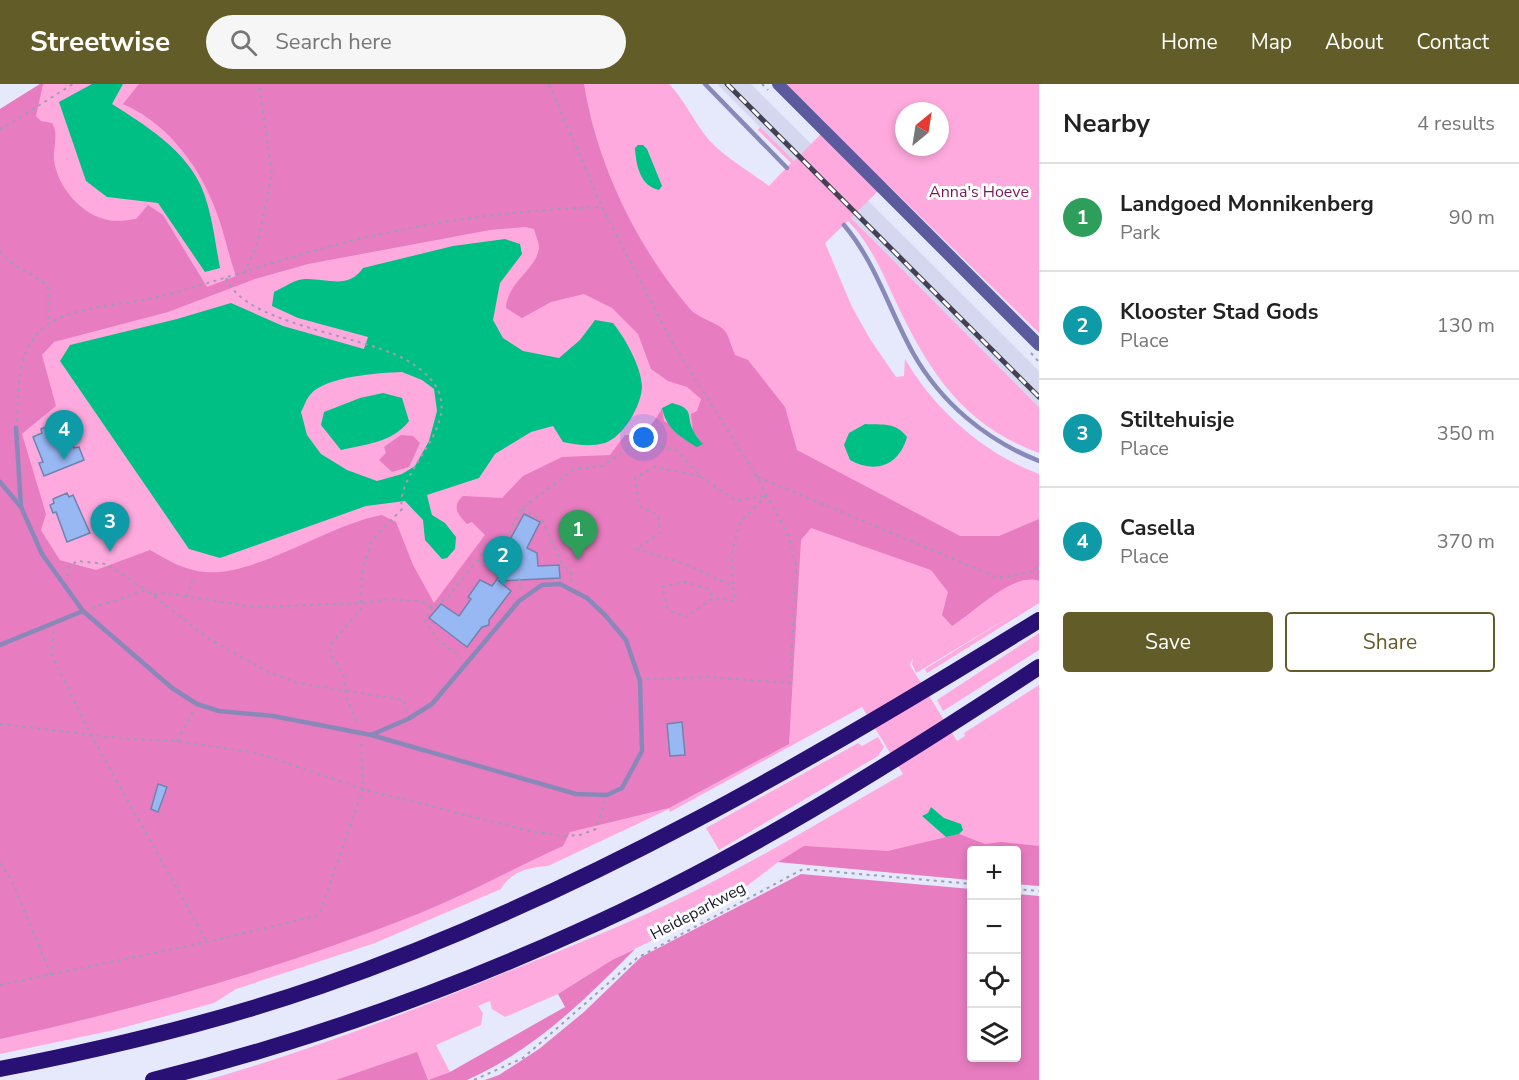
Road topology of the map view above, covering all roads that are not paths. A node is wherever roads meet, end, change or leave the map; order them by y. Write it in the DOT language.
graph roads {
  1 [pos="705,84"];
  2 [pos="778,84"];
  3 [pos="788,168"];
  4 [pos="844,225"];
  5 [pos="1039,345"];
  6 [pos="16,428"];
  7 [pos="1039,460"];
  8 [pos="0,482"];
  9 [pos="21,507"];
  10 [pos="83,611"];
  11 [pos="1039,620"];
  12 [pos="0,645"];
  13 [pos="1039,667"];
  14 [pos="371,735"];
  15 [pos="0,1069"];
  16 [pos="153,1080"];
  1 -- 3 [label="lane"];
  2 -- 5 [label="main road"];
  4 -- 7 [label="lane"];
  6 -- 9 [label="lane"];
  8 -- 9 [label="lane"];
  9 -- 10 [label="lane"];
  10 -- 12 [label="lane"];
  10 -- 14 [label="lane"];
  11 -- 15 [label="highway"];
  13 -- 16 [label="highway"];
  14 -- 14 [label="lane"];
}
